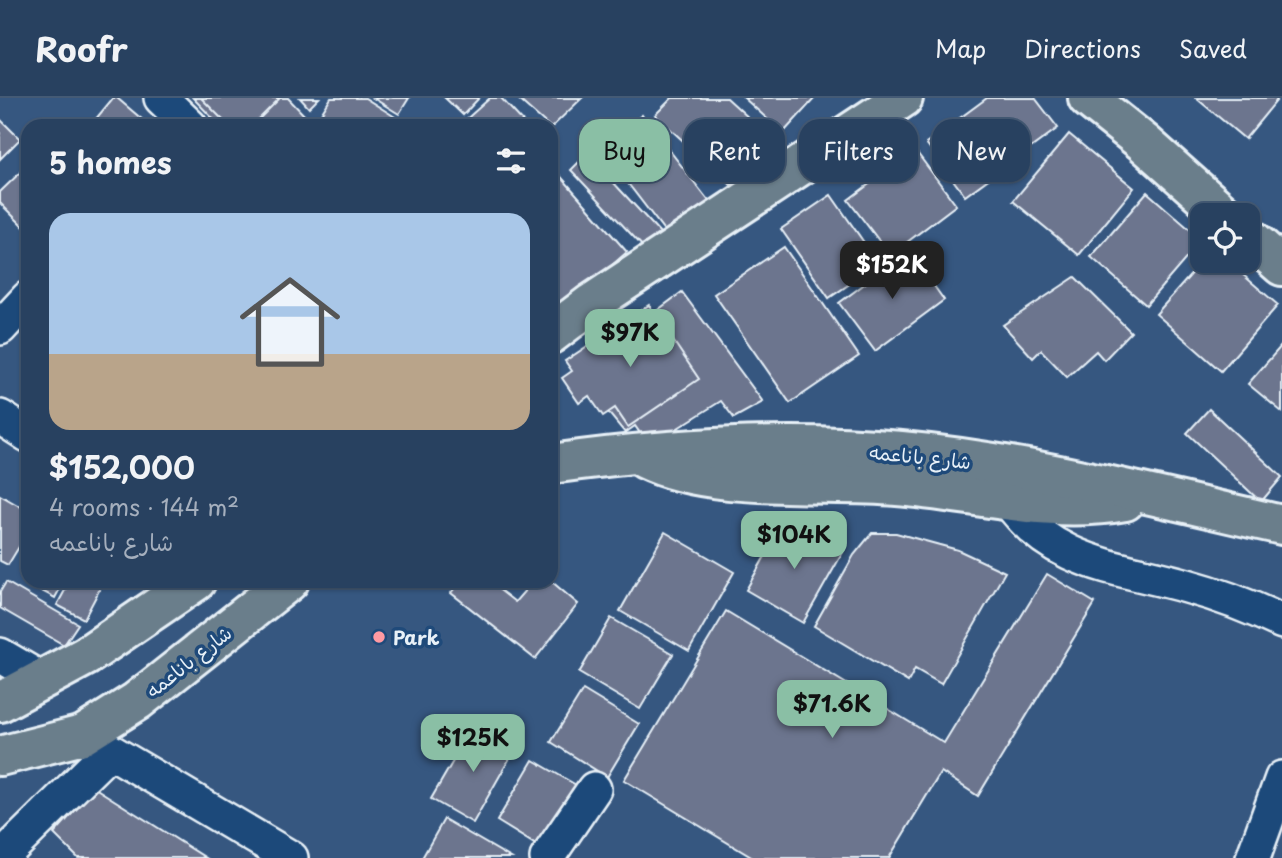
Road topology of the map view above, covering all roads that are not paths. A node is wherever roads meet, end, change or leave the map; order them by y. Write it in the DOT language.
graph roads {
  1 [pos="161,98"];
  2 [pos="903,98"];
  3 [pos="1087,98"];
  4 [pos="1122,98"];
  5 [pos="182,119"];
  6 [pos="1143,142"];
  7 [pos="1212,203"];
  8 [pos="1260,247"];
  9 [pos="1282,266"];
  10 [pos="592,303"];
  11 [pos="21,306"];
  12 [pos="0,328"];
  13 [pos="558,329"];
  14 [pos="558,342"];
  15 [pos="0,417"];
  16 [pos="21,430"];
  17 [pos="558,444"];
  18 [pos="639,456"];
  19 [pos="558,463"];
  20 [pos="1149,495"];
  21 [pos="1008,500"];
  22 [pos="1282,525"];
  23 [pos="186,588"];
  24 [pos="280,588"];
  25 [pos="1282,622"];
  26 [pos="0,655"];
  27 [pos="43,680"];
  28 [pos="0,702"];
  29 [pos="96,743"];
  30 [pos="0,756"];
  31 [pos="1282,778"];
  32 [pos="594,789"];
  33 [pos="275,854"];
  34 [pos="1,858"];
  35 [pos="547,858"];
  36 [pos="1253,858"];
  1 -- 5 [label="street"];
  2 -- 10 [label="highway"];
  3 -- 6 [label="highway"];
  4 -- 6 [label="highway"];
  6 -- 7 [label="highway"];
  8 -- 9 [label="highway"];
  10 -- 13 [label="highway"];
  10 -- 14 [label="highway"];
  11 -- 12 [label="street"];
  15 -- 16 [label="street"];
  17 -- 18 [label="highway"];
  18 -- 19 [label="highway, شارع باناعمه"];
  18 -- 20 [label="highway, شارع باناعمه"];
  18 -- 21 [label="highway"];
  20 -- 21 [label="highway"];
  20 -- 22 [label="highway, شارع باناعمه"];
  21 -- 25 [label="street"];
  23 -- 27 [label="highway"];
  24 -- 29 [label="highway, شارع باناعمه"];
  26 -- 27 [label="street"];
  27 -- 28 [label="highway"];
  29 -- 30 [label="highway, شارع باناعمه"];
  29 -- 33 [label="street"];
  29 -- 34 [label="street"];
  31 -- 36 [label="street"];
  32 -- 35 [label="street"];
}
